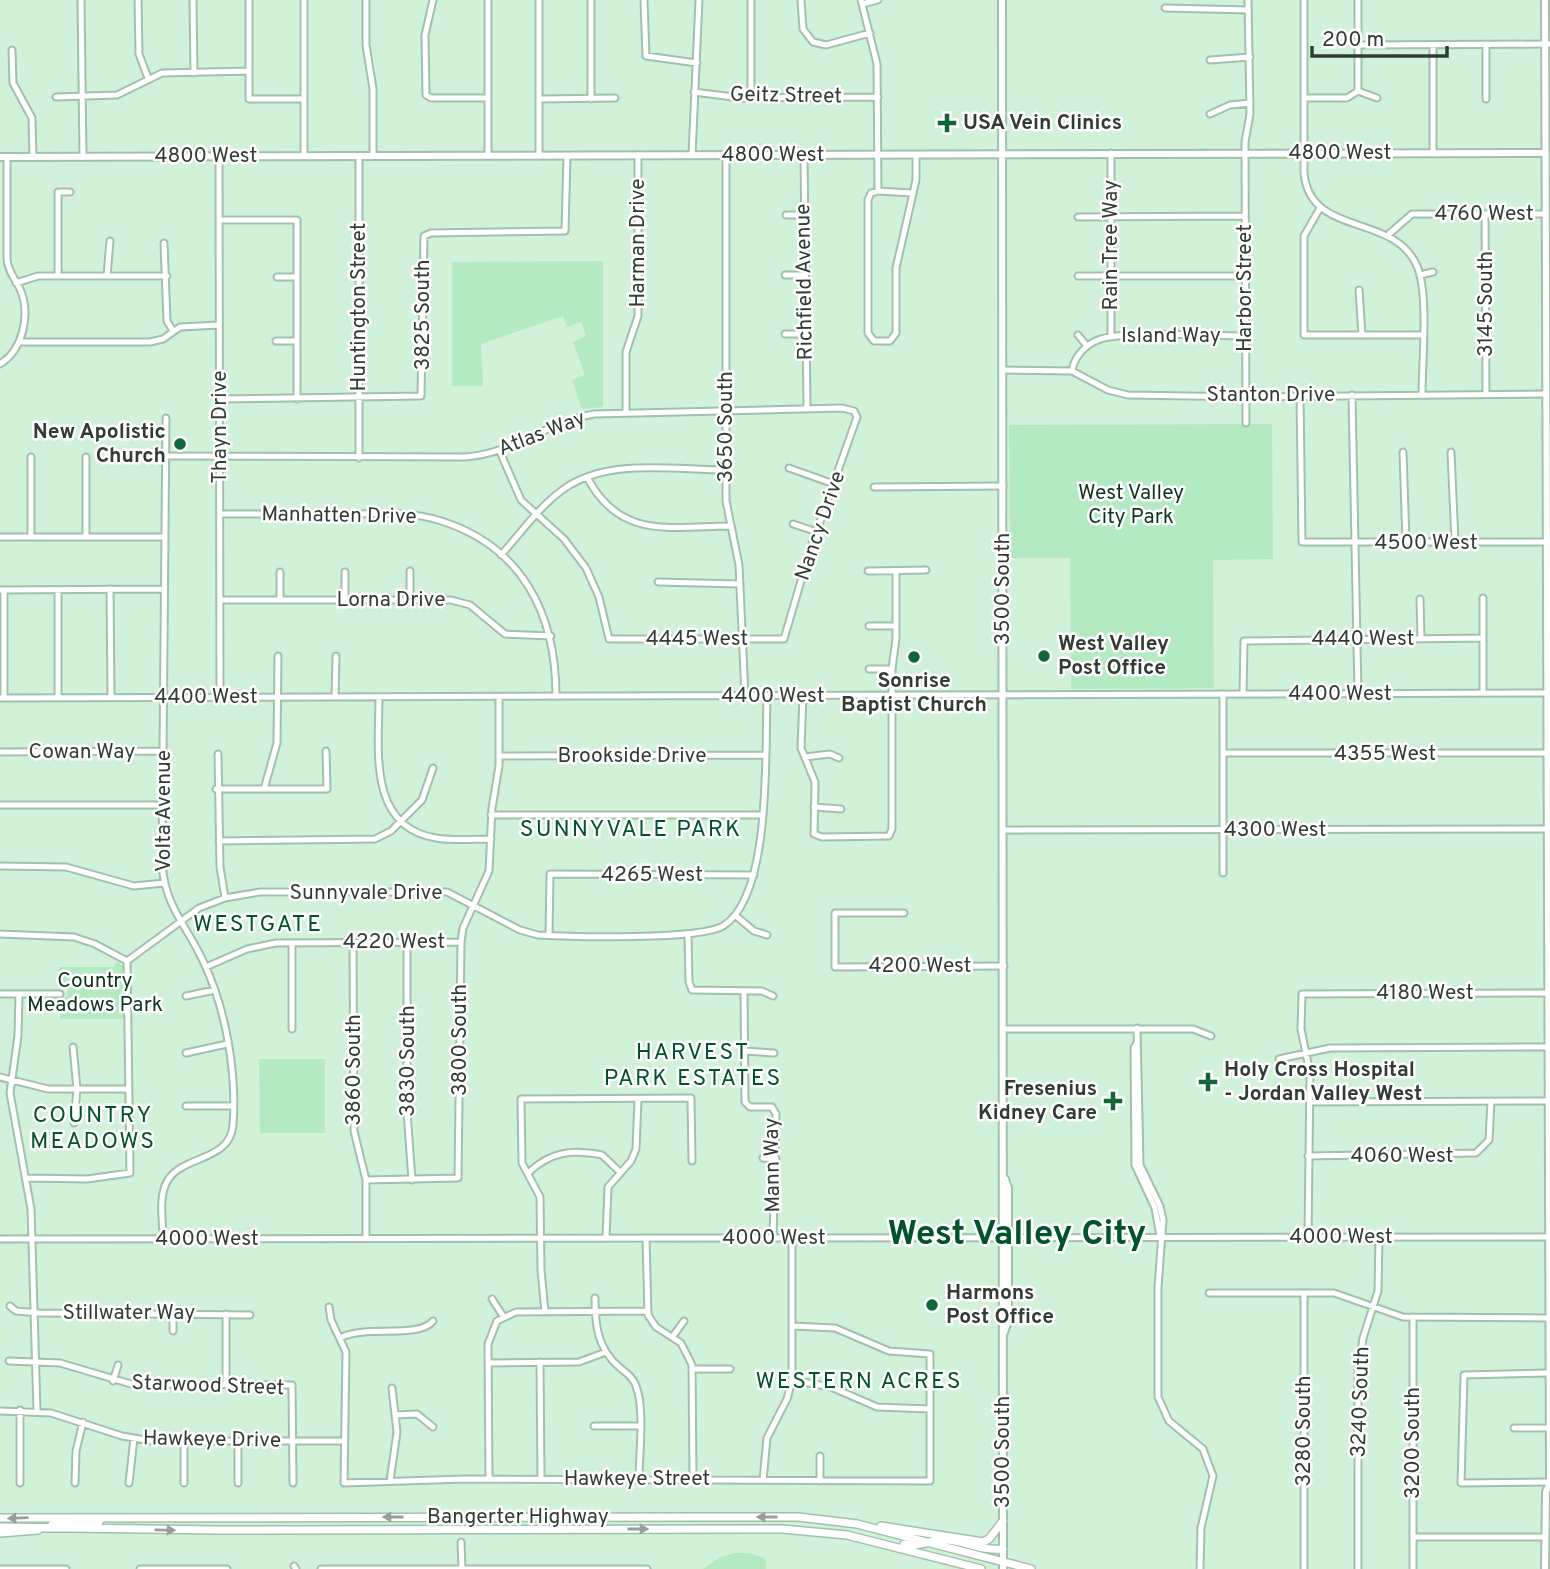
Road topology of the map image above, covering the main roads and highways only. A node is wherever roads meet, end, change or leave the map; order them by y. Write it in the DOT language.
graph roads {
  1 [pos="1002,0"];
  2 [pos="1545,0"];
  3 [pos="1548,44"];
  4 [pos="1548,153"];
  5 [pos="1002,154"];
  6 [pos="4,157"];
  7 [pos="1548,236"];
  8 [pos="1548,270"];
  9 [pos="1548,329"];
  10 [pos="1548,455"];
  11 [pos="1548,542"];
  12 [pos="1548,753"];
  13 [pos="1549,947"];
  14 [pos="1549,1114"];
  15 [pos="1549,1237"];
  16 [pos="1550,1318"];
  17 [pos="1549,1373"];
  18 [pos="1549,1428"];
  19 [pos="1550,1482"];
  20 [pos="798,1517"];
  21 [pos="0,1518"];
  22 [pos="151,1519"];
  23 [pos="1003,1521"];
  24 [pos="0,1527"];
  25 [pos="48,1527"];
  26 [pos="0,1533"];
  27 [pos="847,1535"];
  28 [pos="931,1543"];
  29 [pos="1003,1549"];
  30 [pos="1003,1565"];
  31 [pos="981,1569"];
  32 [pos="1031,1569"];
  33 [pos="1545,1569"];
  1 -- 5 [label="main road, 3500 South"];
  2 -- 3 [label="main road"];
  3 -- 4 [label="main road"];
  4 -- 5 [label="main road, 4800 West"];
  4 -- 7 [label="main road"];
  5 -- 6 [label="main road, 4800 West"];
  5 -- 23 [label="main road, 3500 South"];
  7 -- 8 [label="main road"];
  8 -- 9 [label="main road"];
  9 -- 10 [label="main road"];
  10 -- 11 [label="main road"];
  11 -- 12 [label="main road"];
  12 -- 13 [label="main road"];
  13 -- 14 [label="main road"];
  14 -- 15 [label="main road"];
  15 -- 16 [label="main road"];
  16 -- 17 [label="main road"];
  17 -- 18 [label="main road"];
  18 -- 19 [label="main road"];
  19 -- 33 [label="main road"];
  20 -- 22 [label="highway, Bangerter Highway, one-way"];
  20 -- 23 [label="highway"];
  20 -- 28 [label="highway, Bangerter Highway"];
  22 -- 21 [label="highway, Bangerter Highway, one-way"];
  22 -- 25 [label="highway"];
  23 -- 29 [label="main road, 3500 South"];
  24 -- 25 [label="highway, Bangerter Highway"];
  25 -- 26 [label="highway"];
  25 -- 27 [label="highway, Bangerter Highway, one-way"];
  27 -- 28 [label="highway"];
  27 -- 31 [label="highway, Bangerter Highway"];
  28 -- 29 [label="highway"];
  28 -- 30 [label="highway, Bangerter Highway"];
  29 -- 30 [label="main road, 3500 South"];
  30 -- 32 [label="highway, Bangerter Highway"];
}
